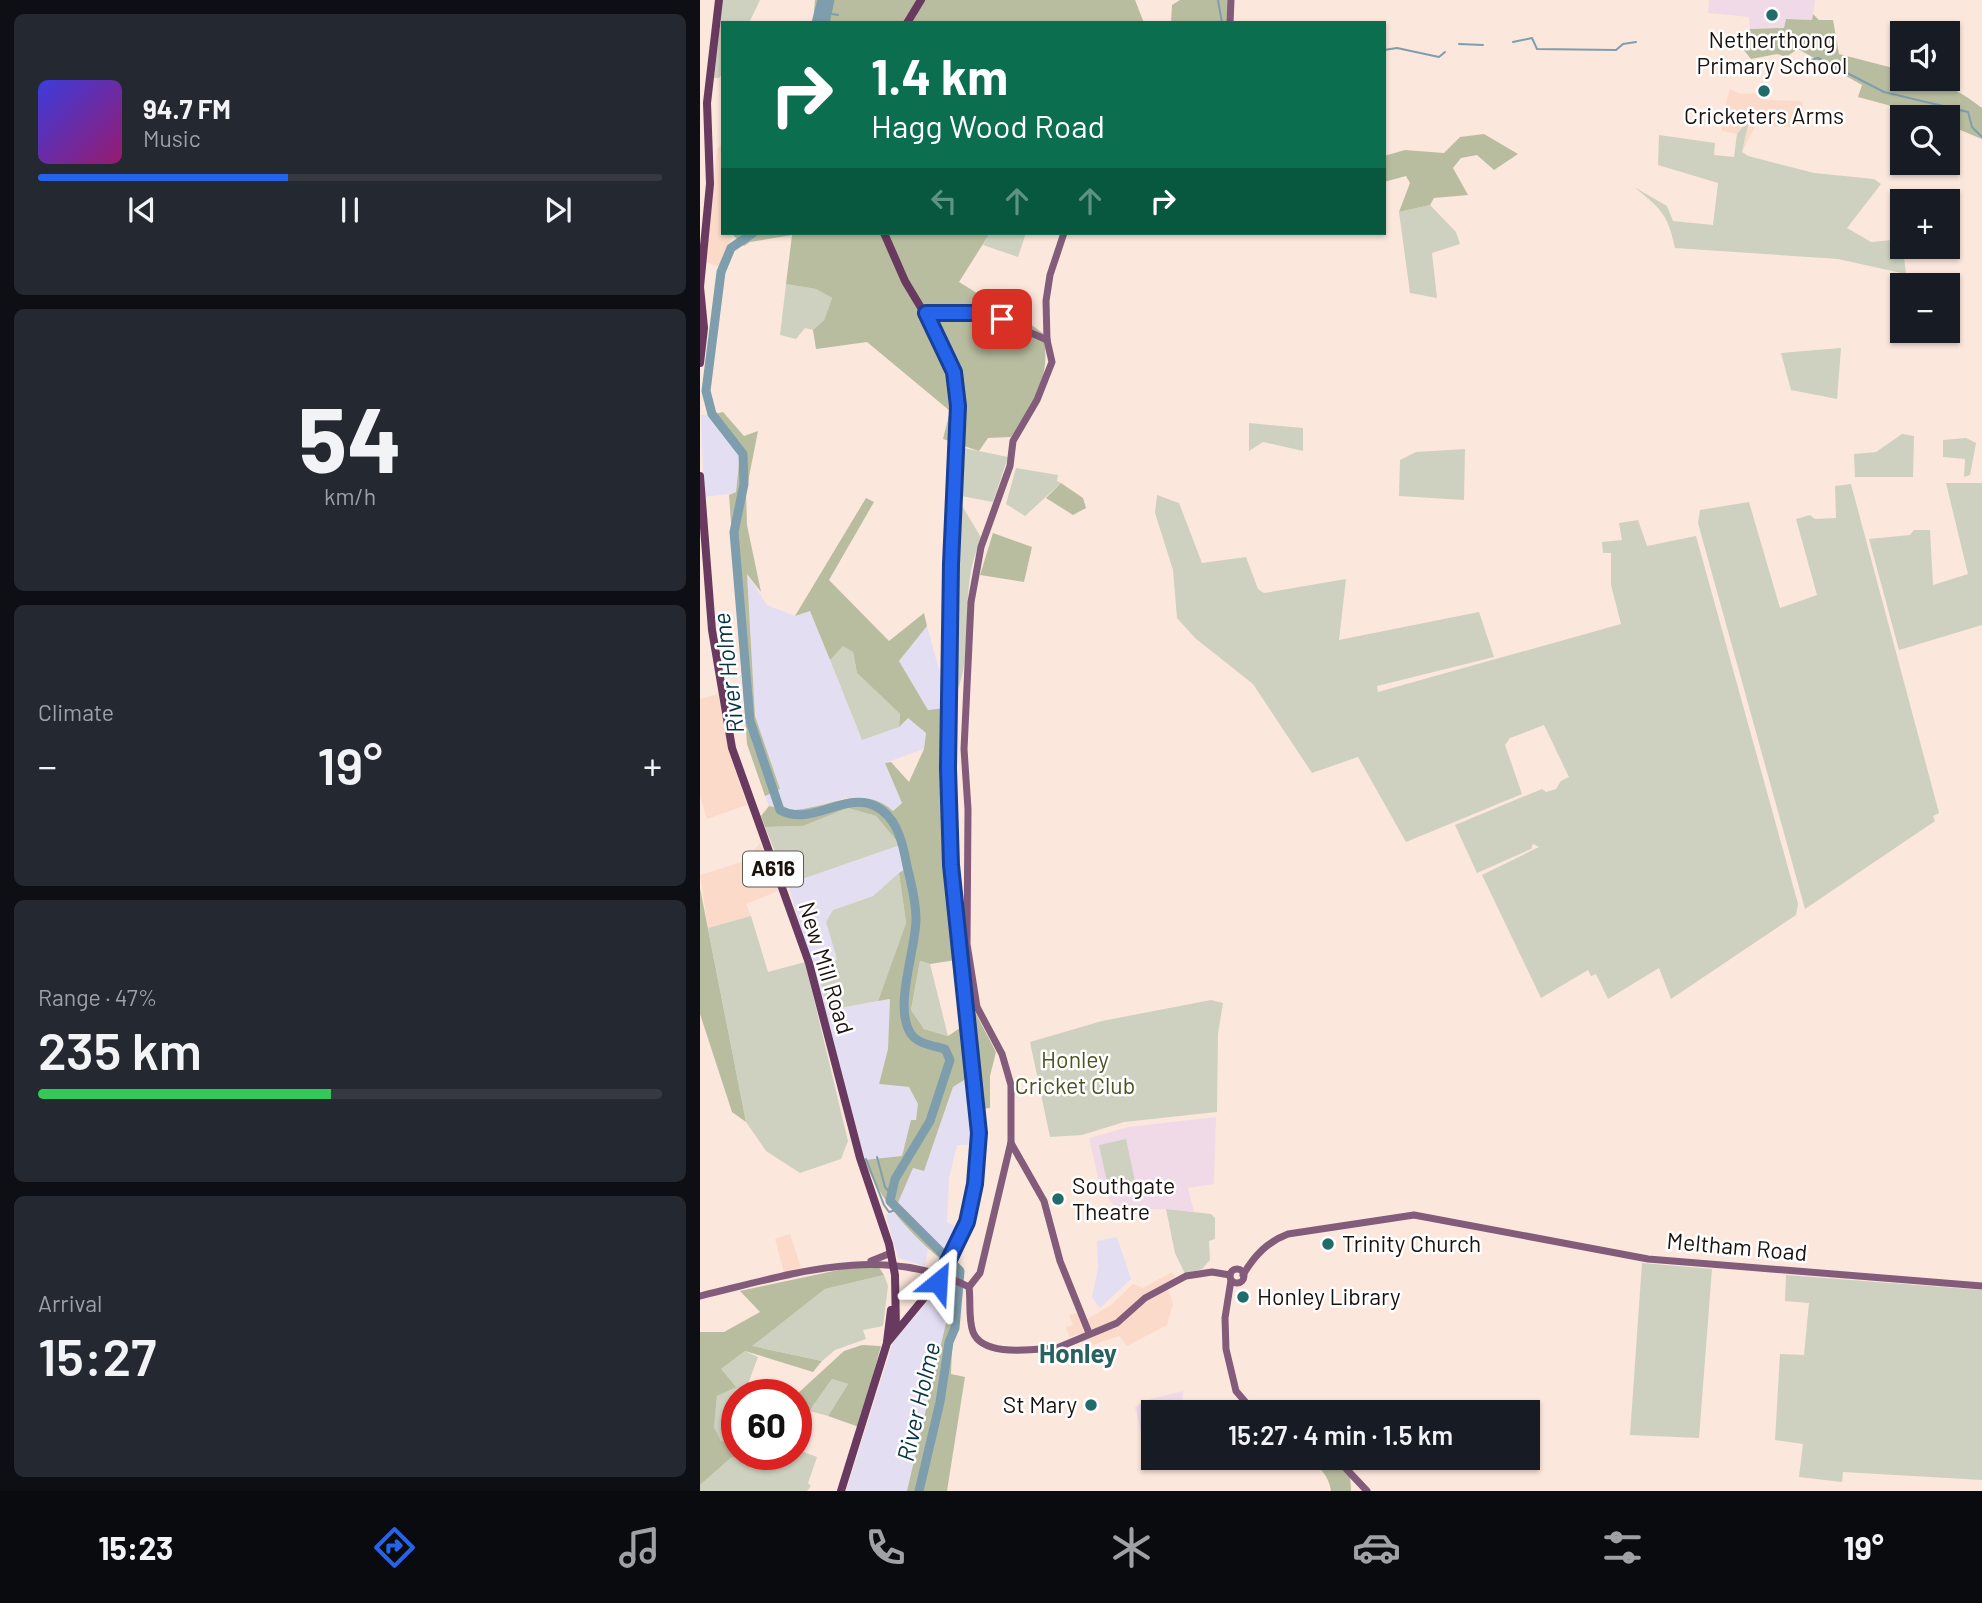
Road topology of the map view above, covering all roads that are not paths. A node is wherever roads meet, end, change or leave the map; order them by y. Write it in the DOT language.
graph roads {
  1 [pos="719,0"];
  2 [pos="920,0"];
  3 [pos="1231,0"];
  4 [pos="907,21"];
  5 [pos="1230,21"];
  6 [pos="885,235"];
  7 [pos="1063,235"];
  8 [pos="926,313"];
  9 [pos="1047,340"];
  10 [pos="700,363"];
  11 [pos="700,476"];
  12 [pos="1011,1142"];
  13 [pos="891,1253"];
  14 [pos="1251,1261"];
  15 [pos="864,1263"];
  16 [pos="894,1263"];
  17 [pos="943,1275"];
  18 [pos="1234,1277"];
  19 [pos="967,1286"];
  20 [pos="1982,1286"];
  21 [pos="895,1287"];
  22 [pos="700,1296"];
  23 [pos="895,1312"];
  24 [pos="904,1321"];
  25 [pos="892,1326"];
  26 [pos="1089,1334"];
  27 [pos="1244,1400"];
  28 [pos="1347,1470"];
  29 [pos="841,1491"];
  30 [pos="1367,1491"];
  1 -- 10 [label="main road"];
  2 -- 4 [label="main road"];
  3 -- 5 [label="street"];
  6 -- 8 [label="main road"];
  7 -- 9 [label="street"];
  8 -- 9 [label="street"];
  8 -- 17 [label="main road"];
  9 -- 12 [label="street"];
  11 -- 13 [label="main road, New Mill Road / A616"];
  12 -- 19 [label="street"];
  12 -- 26 [label="street"];
  13 -- 15 [label="street"];
  13 -- 16 [label="main road, New Mill Road / A616"];
  14 -- 18 [label="street"];
  14 -- 18 [label="street"];
  14 -- 20 [label="street, Meltham Road"];
  15 -- 16 [label="street"];
  15 -- 22 [label="street"];
  16 -- 17 [label="street"];
  16 -- 21 [label="main road, A616"];
  17 -- 19 [label="street"];
  17 -- 24 [label="main road"];
  18 -- 26 [label="street"];
  18 -- 27 [label="street"];
  19 -- 26 [label="street"];
  21 -- 23 [label="main road, A616"];
  21 -- 25 [label="main road, A616"];
  23 -- 24 [label="main road"];
  23 -- 25 [label="main road, A616"];
  24 -- 25 [label="main road"];
  25 -- 29 [label="main road, A616"];
  28 -- 30 [label="street"];
}
